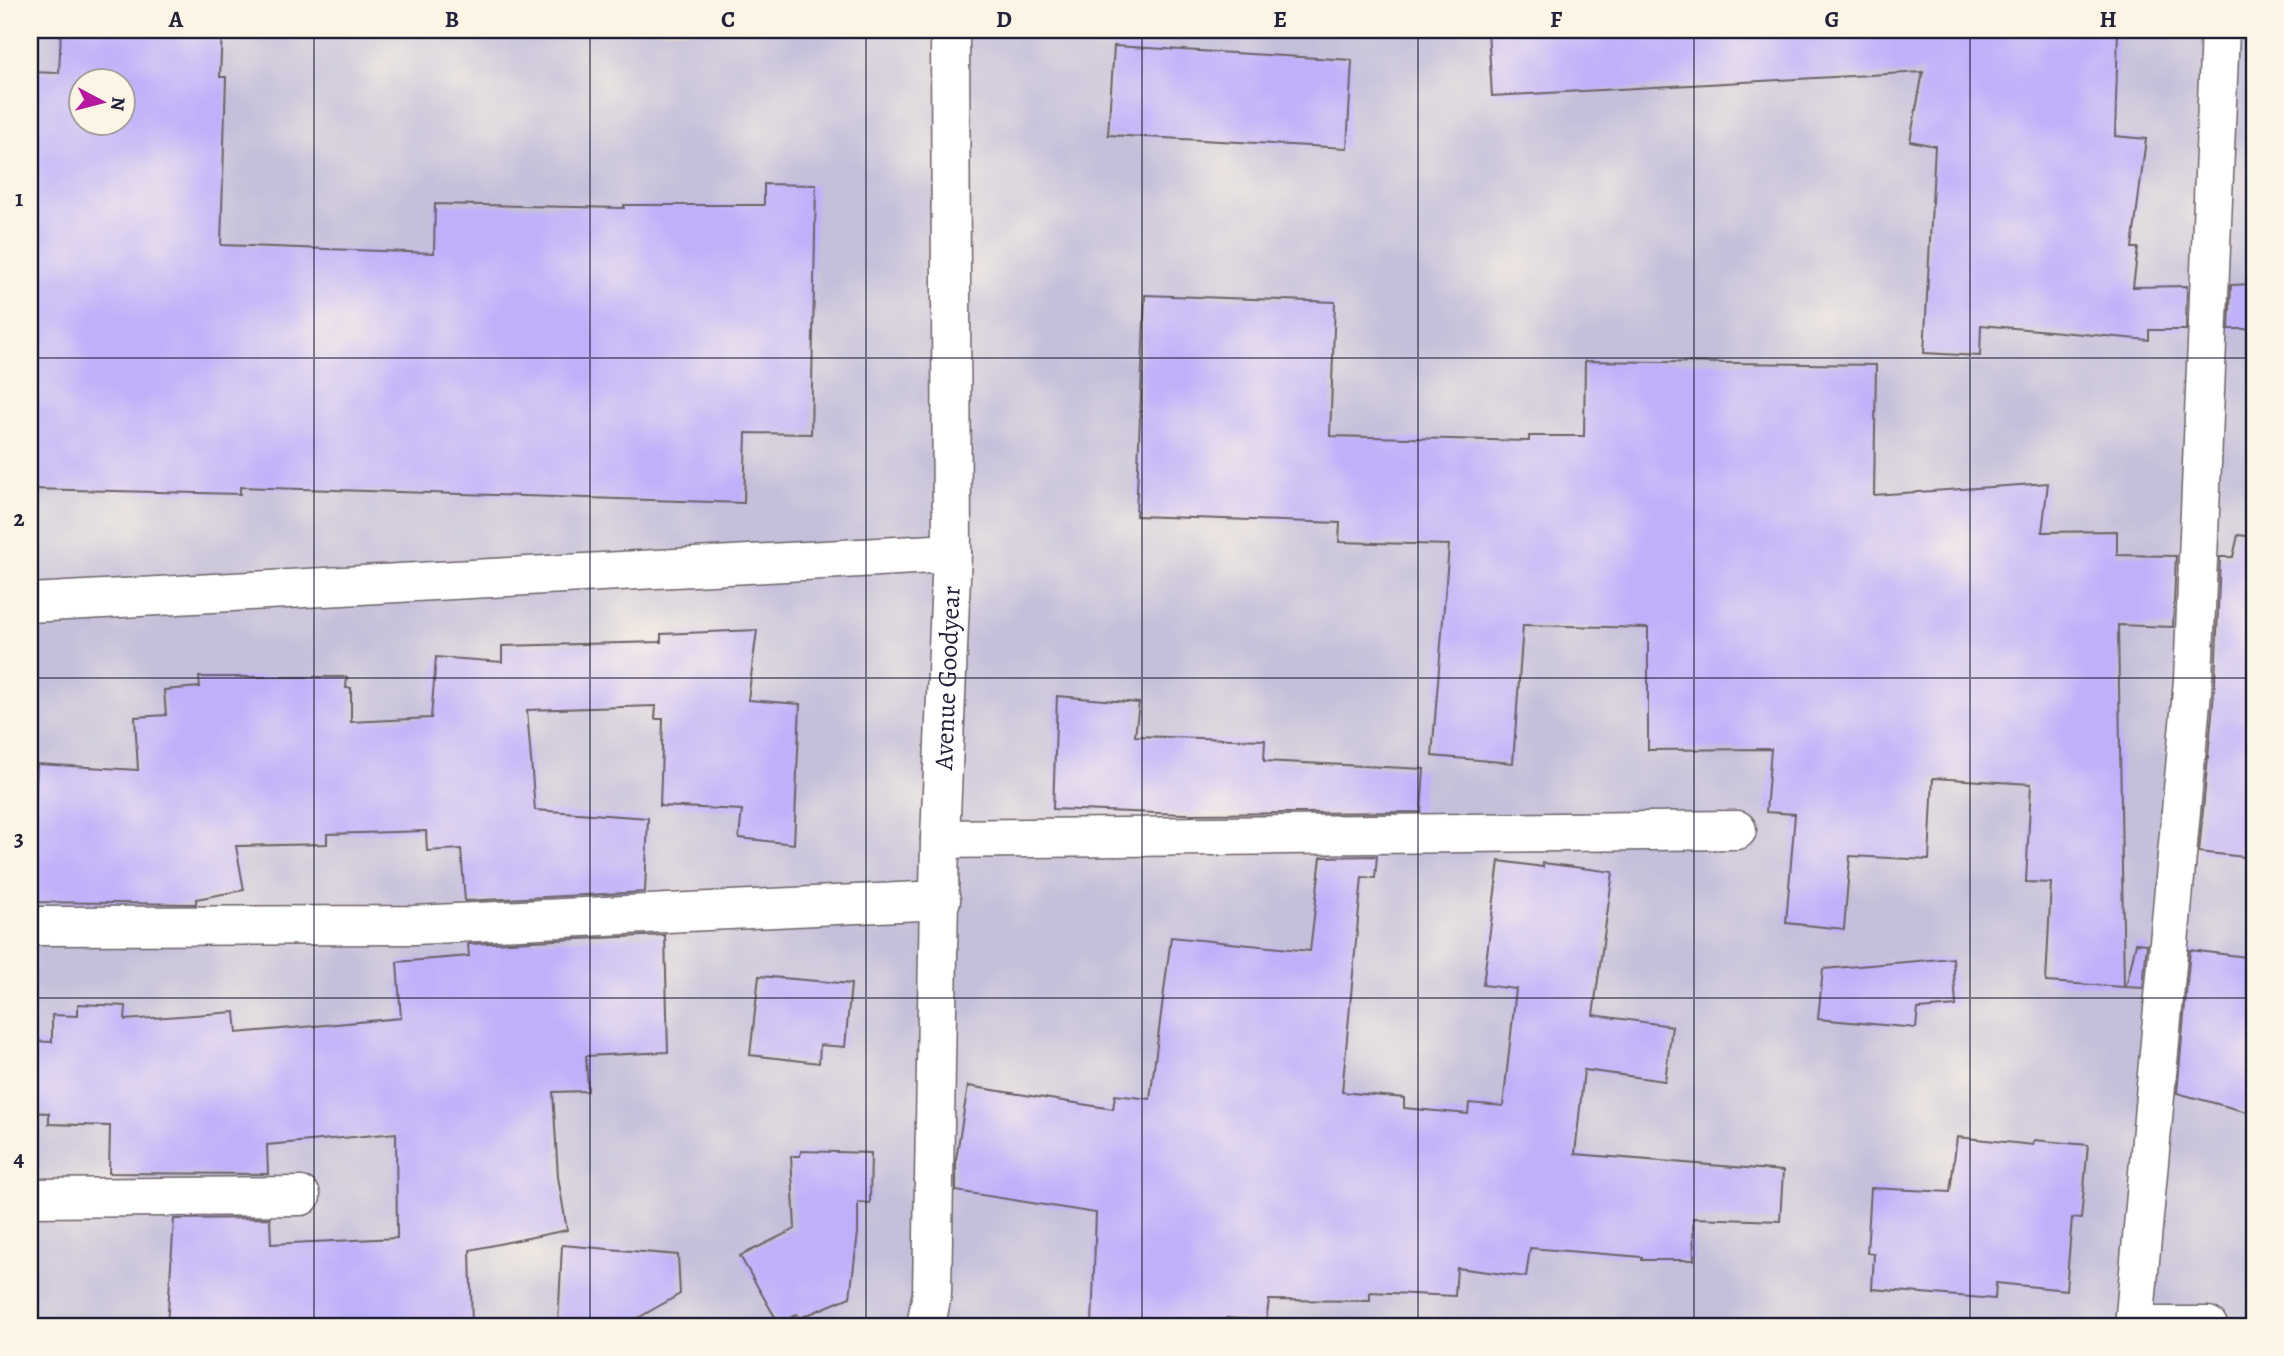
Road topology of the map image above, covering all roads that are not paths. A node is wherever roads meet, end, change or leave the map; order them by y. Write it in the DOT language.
graph roads {
  1 [pos="950,30"];
  2 [pos="2220,30"];
  3 [pos="953,553"];
  4 [pos="30,603"];
  5 [pos="1737,830"];
  6 [pos="940,839"];
  7 [pos="941,900"];
  8 [pos="30,926"];
  9 [pos="301,1196"];
  10 [pos="30,1198"];
  11 [pos="926,1326"];
  12 [pos="2134,1326"];
  13 [pos="2155,1326"];
  14 [pos="2206,1326"];
  1 -- 3 [label="street, Avenue Goodyear"];
  2 -- 12 [label="street"];
  3 -- 4 [label="street"];
  3 -- 6 [label="street, Avenue Goodyear"];
  5 -- 6 [label="street"];
  6 -- 7 [label="street, Avenue Goodyear"];
  7 -- 8 [label="street"];
  7 -- 11 [label="street, Avenue Goodyear"];
  9 -- 10 [label="street"];
  13 -- 14 [label="street"];
}
